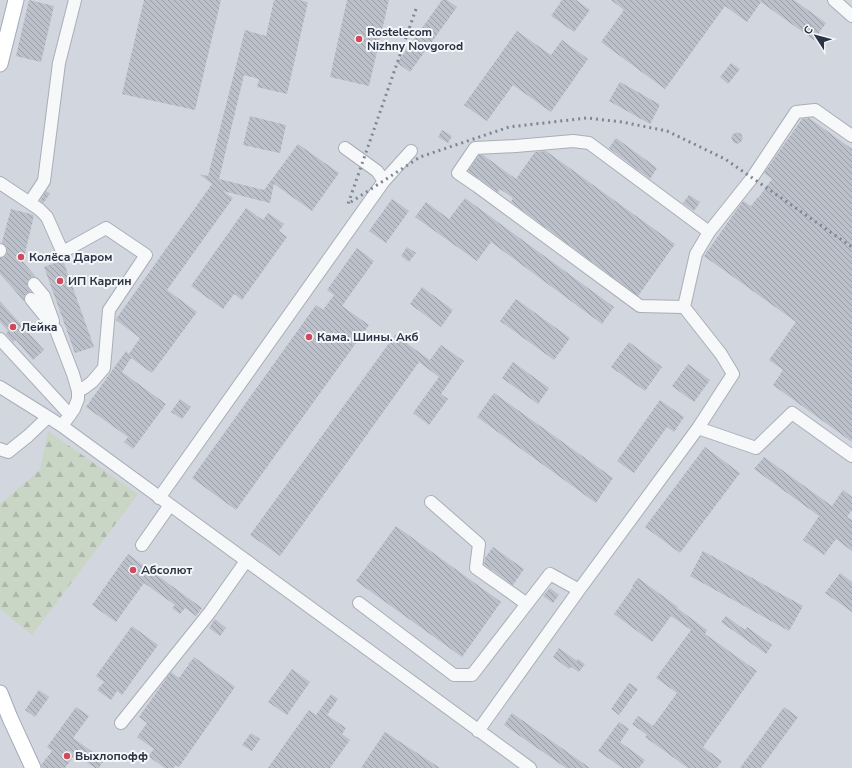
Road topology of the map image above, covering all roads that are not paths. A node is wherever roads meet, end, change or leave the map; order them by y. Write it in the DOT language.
graph roads {
  1 [pos="16,0"];
  2 [pos="75,0"];
  3 [pos="834,0"];
  4 [pos="852,16"];
  5 [pos="0,64"];
  6 [pos="852,136"];
  7 [pos="345,148"];
  8 [pos="411,151"];
  9 [pos="384,181"];
  10 [pos="0,183"];
  11 [pos="30,202"];
  12 [pos="709,232"];
  13 [pos="34,284"];
  14 [pos="31,299"];
  15 [pos="684,307"];
  16 [pos="56,330"];
  17 [pos="0,339"];
  18 [pos="0,387"];
  19 [pos="78,391"];
  20 [pos="70,415"];
  21 [pos="48,417"];
  22 [pos="62,426"];
  23 [pos="698,428"];
  24 [pos="0,449"];
  25 [pos="852,456"];
  26 [pos="159,498"];
  27 [pos="431,502"];
  28 [pos="170,505"];
  29 [pos="142,545"];
  30 [pos="246,561"];
  31 [pos="579,590"];
  32 [pos="359,603"];
  33 [pos="527,604"];
  34 [pos="0,693"];
  35 [pos="121,723"];
  36 [pos="478,731"];
  37 [pos="33,768"];
  38 [pos="530,768"];
  1 -- 5 [label="main road"];
  2 -- 11 [label="street"];
  3 -- 4 [label="street"];
  6 -- 12 [label="street"];
  7 -- 9 [label="street"];
  8 -- 9 [label="street"];
  9 -- 26 [label="street"];
  10 -- 11 [label="street"];
  11 -- 19 [label="street"];
  12 -- 15 [label="street"];
  12 -- 15 [label="street"];
  13 -- 16 [label="street"];
  14 -- 16 [label="street"];
  15 -- 23 [label="street"];
  16 -- 19 [label="street"];
  17 -- 20 [label="street"];
  18 -- 21 [label="street"];
  19 -- 20 [label="street"];
  20 -- 22 [label="street"];
  21 -- 22 [label="street"];
  21 -- 24 [label="street"];
  22 -- 26 [label="street"];
  23 -- 25 [label="street"];
  23 -- 31 [label="street"];
  26 -- 28 [label="street"];
  27 -- 33 [label="street"];
  28 -- 29 [label="street"];
  28 -- 30 [label="street"];
  30 -- 35 [label="street"];
  30 -- 36 [label="street"];
  31 -- 33 [label="street"];
  31 -- 36 [label="street"];
  32 -- 33 [label="street"];
  34 -- 37 [label="main road"];
  36 -- 38 [label="street"];
}
